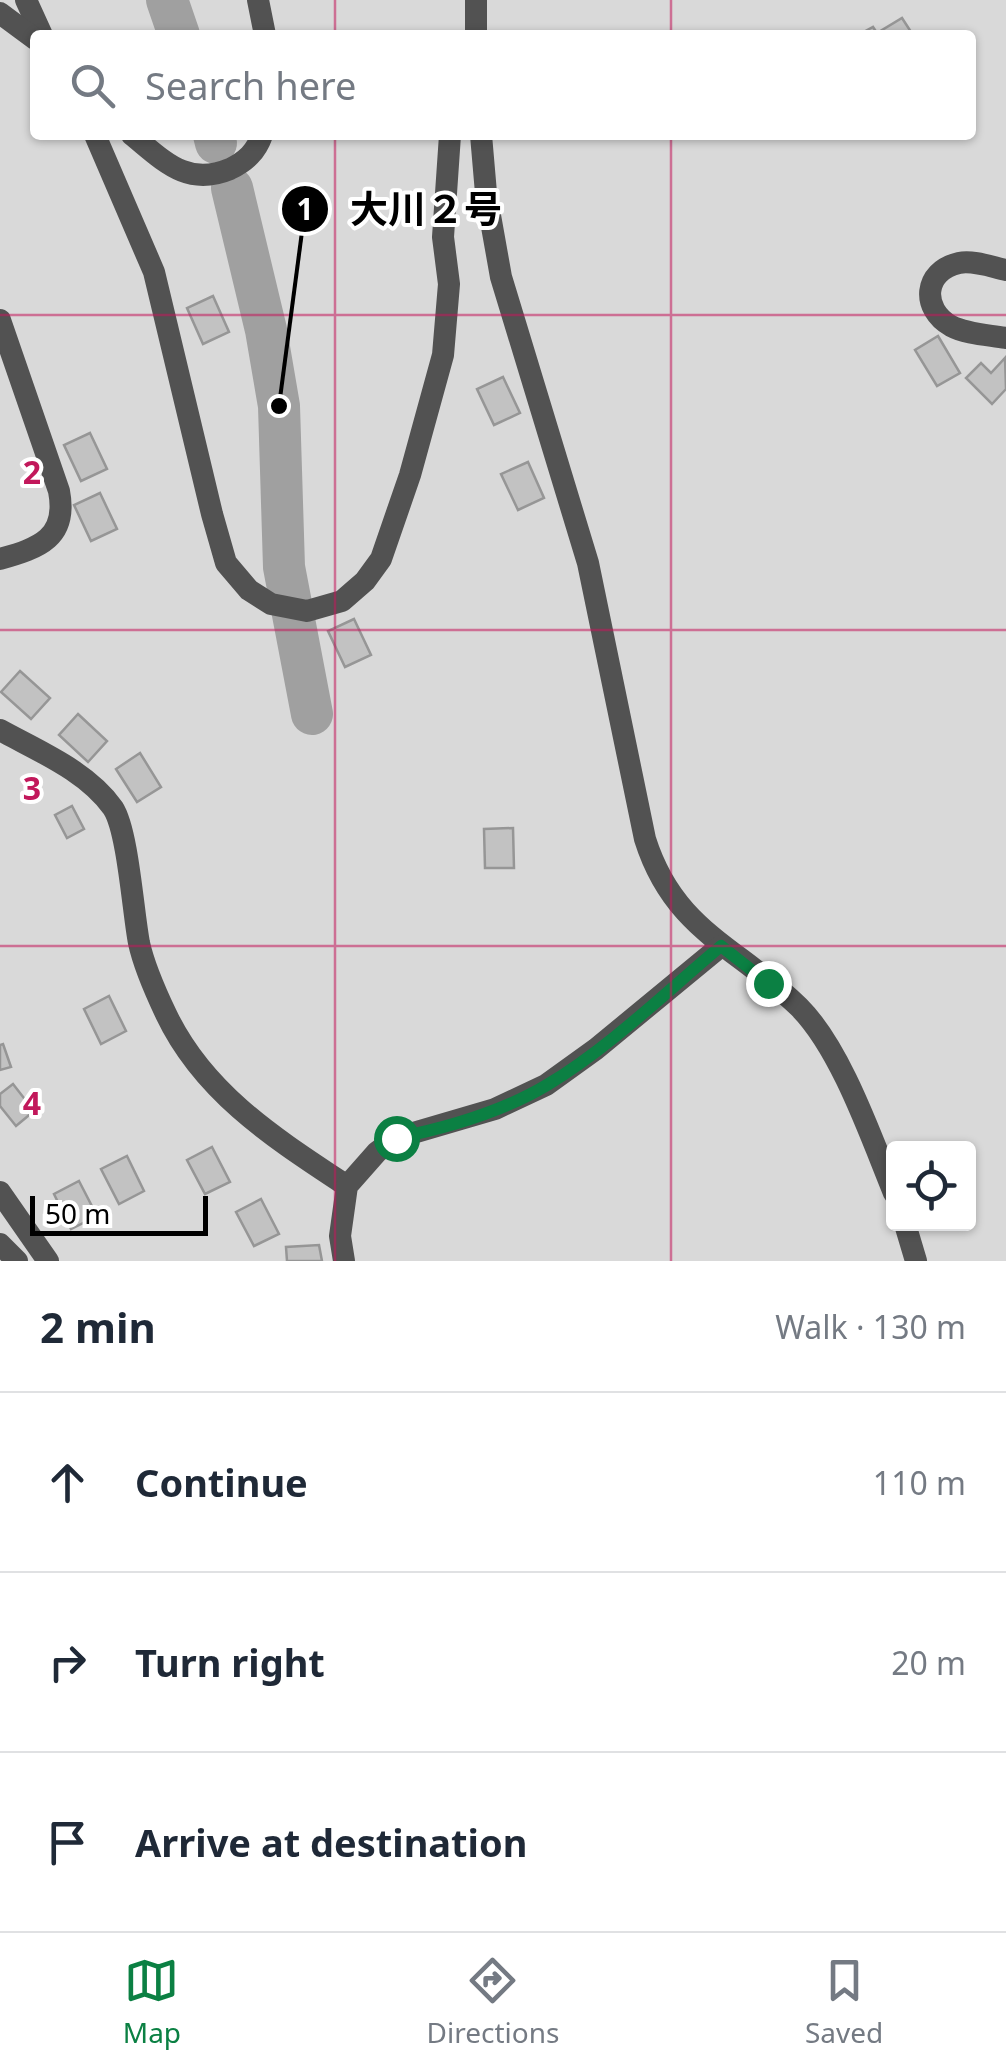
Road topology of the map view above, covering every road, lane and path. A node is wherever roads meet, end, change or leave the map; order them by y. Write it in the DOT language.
graph roads {
  1 [pos="26,0"];
  2 [pos="258,0"];
  3 [pos="475,3"];
  4 [pos="0,13"];
  5 [pos="40,30"];
  6 [pos="264,30"];
  7 [pos="461,30"];
  8 [pos="476,30"];
  9 [pos="30,35"];
  10 [pos="96,140"];
  11 [pos="138,140"];
  12 [pos="260,140"];
  13 [pos="450,140"];
  14 [pos="481,140"];
  15 [pos="1006,270"];
  16 [pos="0,320"];
  17 [pos="1006,338"];
  18 [pos="0,559"];
  19 [pos="0,730"];
  20 [pos="721,946"];
  21 [pos="886,1174"];
  22 [pos="347,1186"];
  23 [pos="0,1192"];
  24 [pos="907,1231"];
  25 [pos="0,1244"];
  26 [pos="17,1261"];
  27 [pos="48,1261"];
  28 [pos="344,1261"];
  29 [pos="916,1261"];
  1 -- 5 [label="street"];
  2 -- 6 [label="street"];
  3 -- 7 [label="street"];
  3 -- 8 [label="street"];
  4 -- 9 [label="street"];
  10 -- 13 [label="street"];
  11 -- 12 [label="street"];
  14 -- 20 [label="street"];
  15 -- 17 [label="street"];
  16 -- 18 [label="street"];
  19 -- 22 [label="street"];
  20 -- 21 [label="street"];
  20 -- 22 [label="street"];
  22 -- 28 [label="street"];
  23 -- 27 [label="street"];
  24 -- 29 [label="street"];
  25 -- 26 [label="street"];
}
